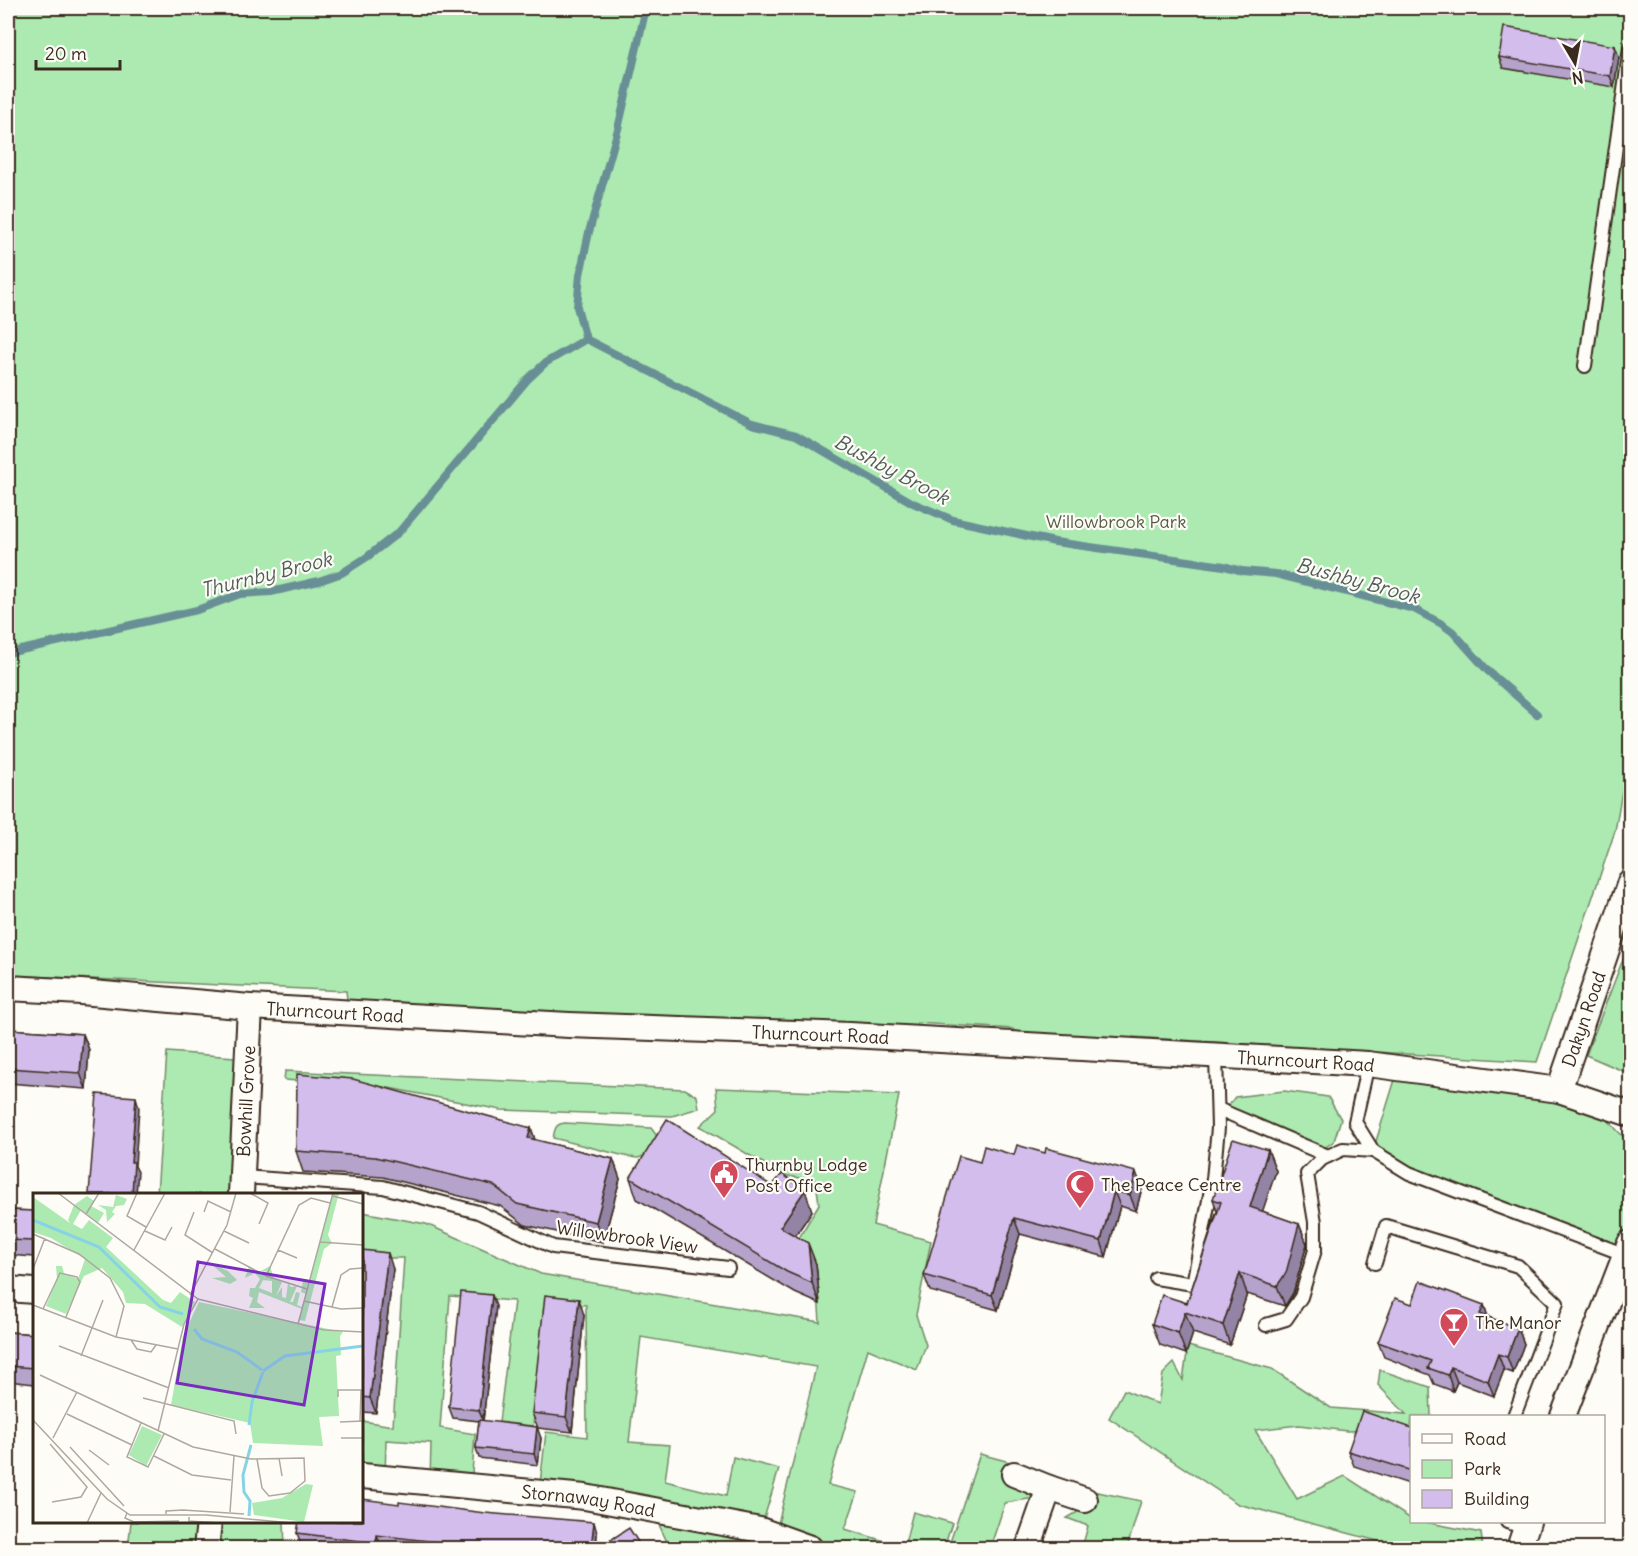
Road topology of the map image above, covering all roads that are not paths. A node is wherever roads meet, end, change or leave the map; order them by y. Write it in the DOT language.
graph roads {
  1 [pos="1630,48"];
  2 [pos="1585,366"];
  3 [pos="1630,882"];
  4 [pos="8,988"];
  5 [pos="250,1007"];
  6 [pos="1216,1055"];
  7 [pos="1368,1064"];
  8 [pos="1559,1090"];
  9 [pos="1218,1109"];
  10 [pos="1630,1114"];
  11 [pos="1373,1151"];
  12 [pos="1329,1156"];
  13 [pos="242,1185"];
  14 [pos="1629,1248"];
  15 [pos="1375,1263"];
  16 [pos="728,1269"];
  17 [pos="1156,1278"];
  18 [pos="8,1289"];
  19 [pos="33,1291"];
  20 [pos="1266,1325"];
  21 [pos="1514,1415"];
  22 [pos="1563,1415"];
  23 [pos="1014,1474"];
  24 [pos="363,1476"];
  25 [pos="1049,1488"];
  26 [pos="1085,1500"];
  27 [pos="209,1523"];
  28 [pos="758,1539"];
  29 [pos="206,1548"];
  30 [pos="810,1548"];
  31 [pos="1028,1548"];
  1 -- 2 [label="lane"];
  3 -- 8 [label="street, Dakyn Road"];
  4 -- 5 [label="street, Thurncourt Road"];
  5 -- 6 [label="street, Thurncourt Road"];
  5 -- 13 [label="street, Bowhill Grove"];
  6 -- 7 [label="street, Thurncourt Road"];
  6 -- 9 [label="lane"];
  7 -- 8 [label="street, Thurncourt Road"];
  7 -- 11 [label="lane"];
  8 -- 10 [label="street, Thurncourt Road"];
  9 -- 12 [label="lane"];
  9 -- 17 [label="lane"];
  11 -- 12 [label="lane"];
  11 -- 14 [label="lane"];
  12 -- 20 [label="lane"];
  13 -- 16 [label="lane, Willowbrook View"];
  14 -- 22 [label="street"];
  15 -- 21 [label="lane"];
  18 -- 19 [label="street"];
  23 -- 25 [label="street"];
  24 -- 28 [label="street, Stornaway Road"];
  25 -- 26 [label="street"];
  25 -- 31 [label="street"];
  27 -- 29 [label="street"];
  28 -- 30 [label="street, Stornaway Road"];
}
